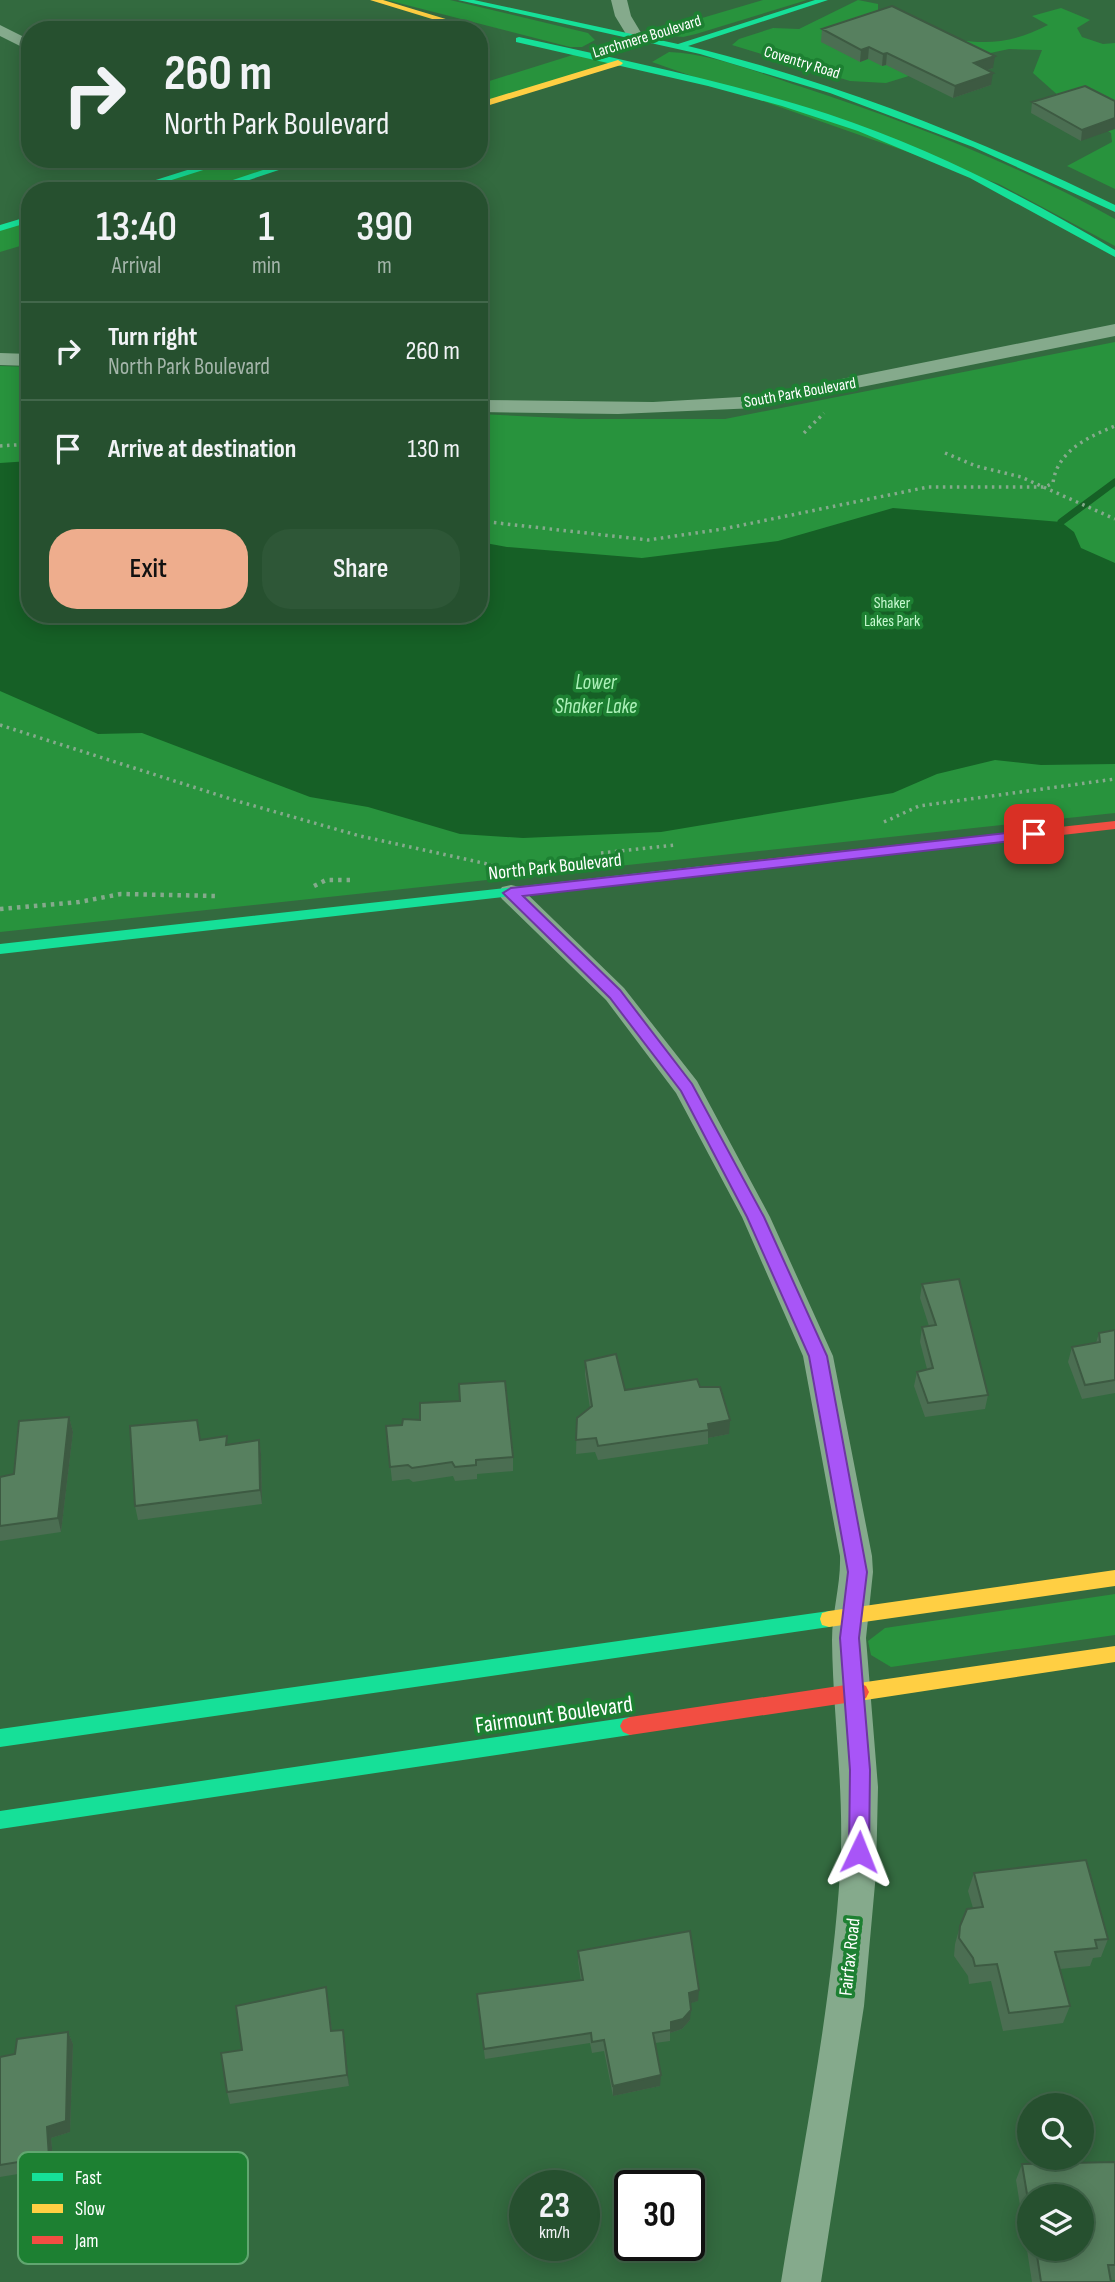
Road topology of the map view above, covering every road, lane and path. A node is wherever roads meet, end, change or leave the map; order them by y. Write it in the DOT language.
graph roads {
  1 [pos="374,0"];
  2 [pos="462,0"];
  3 [pos="619,0"];
  4 [pos="824,0"];
  5 [pos="447,21"];
  6 [pos="667,26"];
  7 [pos="0,30"];
  8 [pos="489,33"];
  9 [pos="635,36"];
  10 [pos="21,41"];
  11 [pos="679,46"];
  12 [pos="579,54"];
  13 [pos="622,62"];
  14 [pos="545,64"];
  15 [pos="488,103"];
  16 [pos="203,168"];
  17 [pos="278,168"];
  18 [pos="157,182"];
  19 [pos="234,182"];
  20 [pos="1115,209"];
  21 [pos="21,222"];
  22 [pos="0,228"];
  23 [pos="1115,254"];
  24 [pos="1115,330"];
  25 [pos="0,359"];
  26 [pos="21,360"];
  27 [pos="488,406"];
  28 [pos="821,413"];
  29 [pos="1115,426"];
  30 [pos="804,433"];
  31 [pos="0,444"];
  32 [pos="21,444"];
  33 [pos="945,453"];
  34 [pos="1045,487"];
  35 [pos="1115,519"];
  36 [pos="488,522"];
  37 [pos="0,725"];
  38 [pos="1115,779"];
  39 [pos="875,825"];
  40 [pos="1115,825"];
  41 [pos="679,845"];
  42 [pos="597,854"];
  43 [pos="481,869"];
  44 [pos="505,880"];
  45 [pos="361,881"];
  46 [pos="313,887"];
  47 [pos="225,897"];
  48 [pos="0,909"];
  49 [pos="0,949"];
  50 [pos="1115,1578"];
  51 [pos="852,1616"];
  52 [pos="1115,1654"];
  53 [pos="853,1693"];
  54 [pos="0,1738"];
  55 [pos="0,1821"];
  56 [pos="802,2282"];
  1 -- 5 [label="street"];
  2 -- 9 [label="street, Coventry Road"];
  3 -- 9 [label="street"];
  4 -- 11 [label="street, Larchmere Boulevard"];
  6 -- 9 [label="street, Larchmere Boulevard"];
  7 -- 10 [label="street"];
  8 -- 12 [label="street"];
  9 -- 11 [label="street, Coventry Road"];
  9 -- 12 [label="street, Larchmere Boulevard"];
  11 -- 13 [label="street, Larchmere Boulevard"];
  11 -- 20 [label="street, Coventry Road"];
  12 -- 13 [label="street"];
  12 -- 14 [label="street, Larchmere Boulevard"];
  13 -- 15 [label="street, Larchmere Boulevard"];
  13 -- 23 [label="street"];
  16 -- 18 [label="street"];
  17 -- 19 [label="street"];
  21 -- 22 [label="street"];
  24 -- 27 [label="street, South Park Boulevard"];
  25 -- 26 [label="street"];
  28 -- 30 [label="path"];
  29 -- 34 [label="path"];
  31 -- 32 [label="path"];
  33 -- 34 [label="path"];
  34 -- 35 [label="path"];
  34 -- 36 [label="path"];
  37 -- 44 [label="path"];
  38 -- 39 [label="path"];
  40 -- 44 [label="street, North Park Boulevard"];
  41 -- 42 [label="path"];
  43 -- 44 [label="path"];
  44 -- 49 [label="street, North Park Boulevard"];
  44 -- 51 [label="street, Fairfax Road"];
  45 -- 46 [label="path"];
  47 -- 48 [label="path"];
  50 -- 51 [label="street"];
  51 -- 53 [label="street, Fairfax Road"];
  51 -- 54 [label="street"];
  52 -- 53 [label="street, Fairmount Boulevard"];
  53 -- 55 [label="street, Fairmount Boulevard"];
  53 -- 56 [label="street, Fairfax Road"];
}
